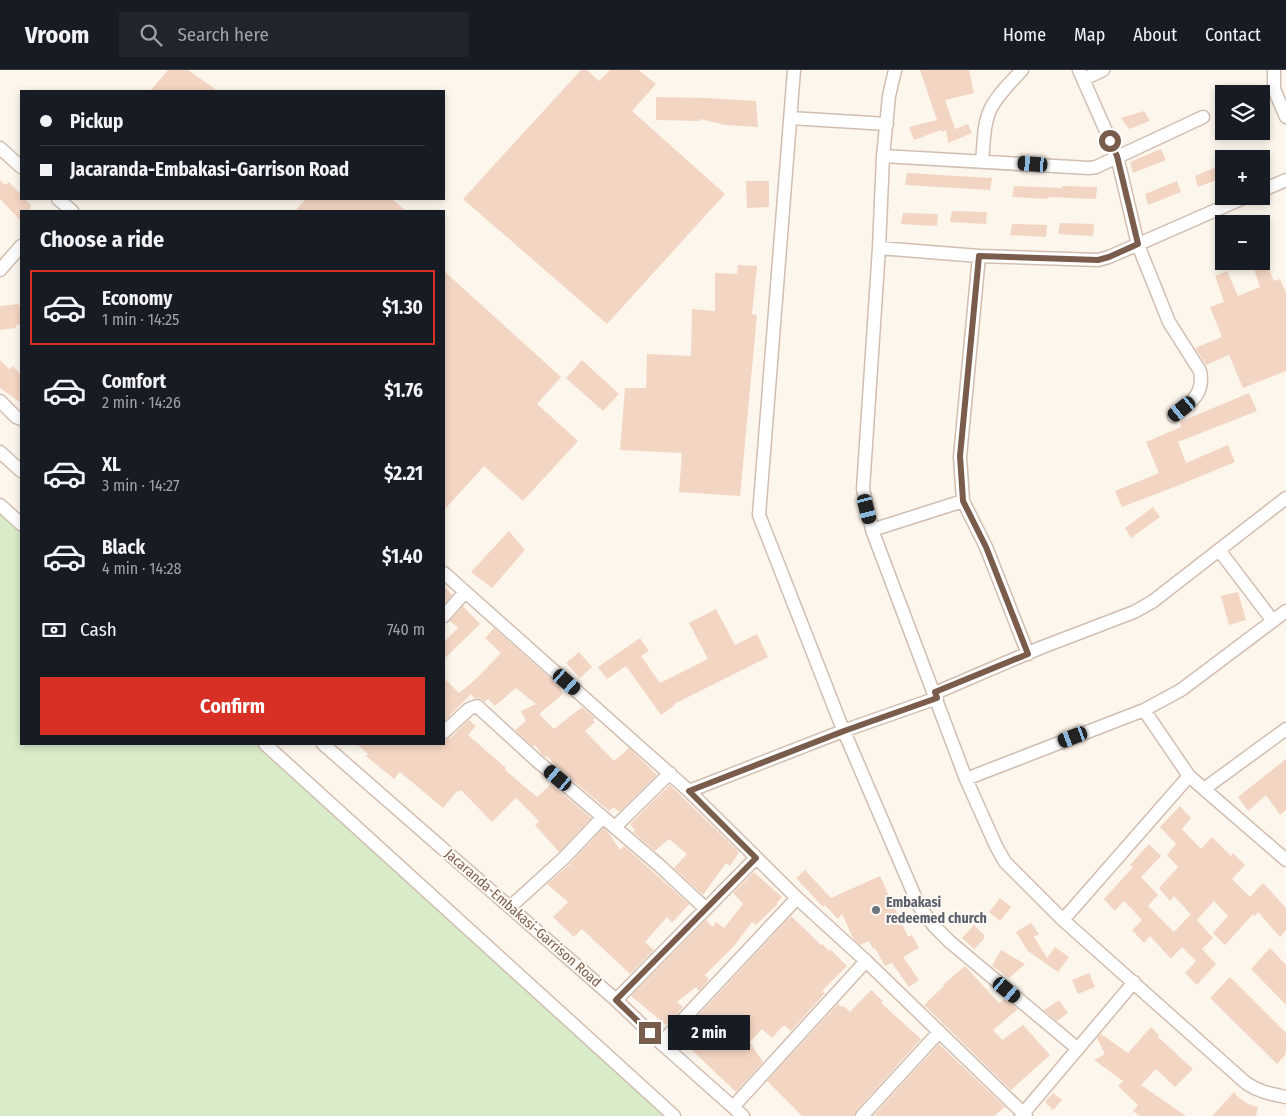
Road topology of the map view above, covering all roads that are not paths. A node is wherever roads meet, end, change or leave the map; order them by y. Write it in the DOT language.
graph roads {
  1 [pos="794,70"];
  2 [pos="895,70"];
  3 [pos="1022,70"];
  4 [pos="1103,70"];
  5 [pos="1274,70"];
  6 [pos="1081,75"];
  7 [pos="1203,117"];
  8 [pos="1286,117"];
  9 [pos="790,118"];
  10 [pos="887,124"];
  11 [pos="0,148"];
  12 [pos="883,156"];
  13 [pos="1117,156"];
  14 [pos="982,161"];
  15 [pos="20,166"];
  16 [pos="1286,180"];
  17 [pos="1270,187"];
  18 [pos="59,200"];
  19 [pos="1227,205"];
  20 [pos="71,210"];
  21 [pos="1138,244"];
  22 [pos="20,247"];
  23 [pos="879,248"];
  24 [pos="979,256"];
  25 [pos="0,270"];
  26 [pos="0,401"];
  27 [pos="1174,416"];
  28 [pos="20,419"];
  29 [pos="0,452"];
  30 [pos="20,470"];
  31 [pos="1286,498"];
  32 [pos="963,501"];
  33 [pos="0,505"];
  34 [pos="20,523"];
  35 [pos="872,530"];
  36 [pos="1219,550"];
  37 [pos="445,574"];
  38 [pos="465,592"];
  39 [pos="1286,612"];
  40 [pos="445,615"];
  41 [pos="1274,621"];
  42 [pos="1028,654"];
  43 [pos="936,695"];
  44 [pos="1144,710"];
  45 [pos="1286,729"];
  46 [pos="445,731"];
  47 [pos="844,731"];
  48 [pos="266,745"];
  49 [pos="329,746"];
  50 [pos="670,774"];
  51 [pos="1189,776"];
  52 [pos="966,779"];
  53 [pos="1204,789"];
  54 [pos="689,791"];
  55 [pos="603,817"];
  56 [pos="615,827"];
  57 [pos="756,858"];
  58 [pos="1286,860"];
  59 [pos="797,898"];
  60 [pos="510,907"];
  61 [pos="706,908"];
  62 [pos="1063,920"];
  63 [pos="866,961"];
  64 [pos="1134,982"];
  65 [pos="616,1000"];
  66 [pos="938,1032"];
  67 [pos="661,1044"];
  68 [pos="1078,1049"];
  69 [pos="1286,1097"];
  70 [pos="733,1107"];
  71 [pos="1023,1115"];
  72 [pos="674,1116"];
  73 [pos="743,1116"];
  74 [pos="862,1116"];
  1 -- 9 [label="street"];
  2 -- 10 [label="street"];
  3 -- 14 [label="street"];
  4 -- 6 [label="street"];
  5 -- 8 [label="street"];
  6 -- 13 [label="street"];
  7 -- 13 [label="street"];
  9 -- 10 [label="street"];
  9 -- 47 [label="street"];
  10 -- 12 [label="street"];
  11 -- 15 [label="street"];
  12 -- 14 [label="street"];
  12 -- 23 [label="street"];
  13 -- 14 [label="street"];
  13 -- 21 [label="street"];
  16 -- 17 [label="street"];
  18 -- 20 [label="street"];
  19 -- 21 [label="street"];
  21 -- 24 [label="street"];
  21 -- 27 [label="street"];
  22 -- 25 [label="street"];
  23 -- 24 [label="street"];
  23 -- 35 [label="street"];
  24 -- 32 [label="street"];
  26 -- 28 [label="street"];
  29 -- 30 [label="street"];
  31 -- 36 [label="street"];
  32 -- 35 [label="street"];
  32 -- 42 [label="street"];
  33 -- 34 [label="street"];
  35 -- 43 [label="street"];
  36 -- 41 [label="street"];
  36 -- 42 [label="street"];
  37 -- 38 [label="street"];
  38 -- 40 [label="street"];
  38 -- 50 [label="street"];
  39 -- 41 [label="street"];
  41 -- 44 [label="street"];
  42 -- 43 [label="street"];
  43 -- 47 [label="street"];
  43 -- 52 [label="street"];
  44 -- 51 [label="street"];
  44 -- 52 [label="street"];
  45 -- 53 [label="street"];
  46 -- 55 [label="street"];
  47 -- 54 [label="street"];
  47 -- 68 [label="street"];
  48 -- 72 [label="street"];
  49 -- 60 [label="street, Jacaranda-Embakasi-Garrison Road"];
  50 -- 54 [label="street"];
  50 -- 56 [label="street"];
  51 -- 53 [label="street"];
  51 -- 62 [label="street"];
  52 -- 62 [label="street"];
  53 -- 58 [label="street"];
  54 -- 57 [label="street"];
  55 -- 56 [label="street"];
  55 -- 60 [label="street"];
  56 -- 61 [label="street"];
  57 -- 59 [label="street"];
  57 -- 61 [label="street"];
  59 -- 63 [label="street"];
  59 -- 67 [label="street"];
  60 -- 65 [label="street, Jacaranda-Embakasi-Garrison Road"];
  61 -- 65 [label="street"];
  62 -- 64 [label="street"];
  63 -- 66 [label="street"];
  63 -- 70 [label="street"];
  64 -- 68 [label="street"];
  64 -- 69 [label="street"];
  65 -- 67 [label="street, Jacaranda-Embakasi-Garrison Road"];
  66 -- 71 [label="street"];
  66 -- 74 [label="street"];
  67 -- 70 [label="street, Jacaranda-Embakasi-Garrison Road"];
  68 -- 71 [label="street"];
  70 -- 73 [label="street, Jacaranda-Embakasi-Garrison Road"];
}
